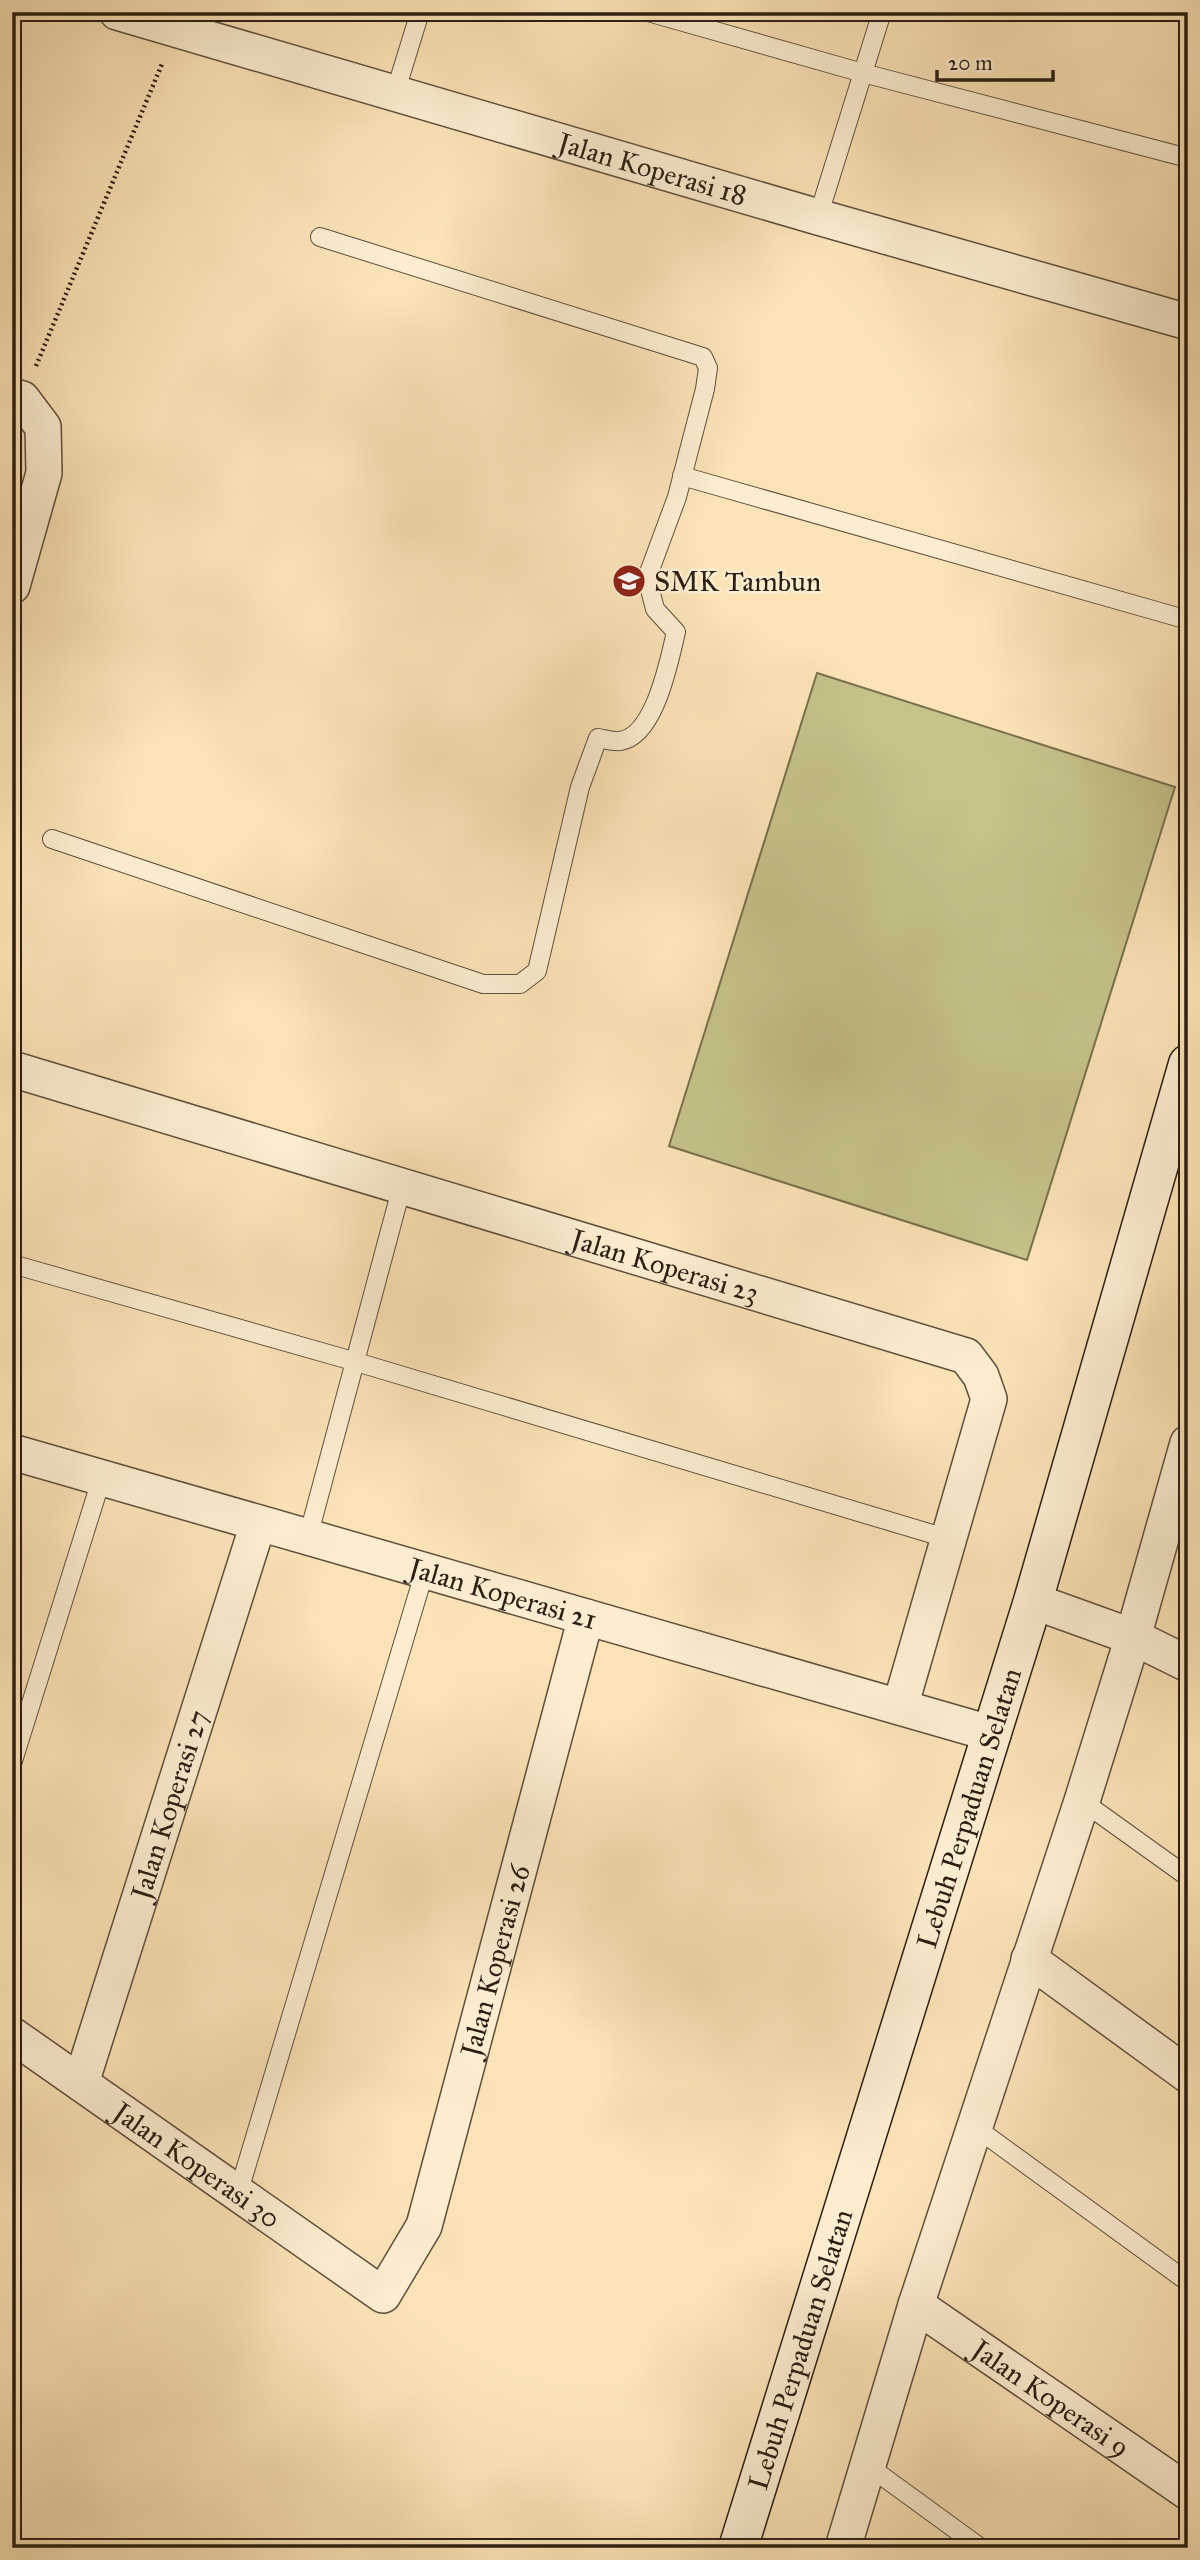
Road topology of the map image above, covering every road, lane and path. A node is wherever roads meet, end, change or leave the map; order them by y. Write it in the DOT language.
graph roads {
  1 [pos="117,12"];
  2 [pos="420,12"];
  3 [pos="648,12"];
  4 [pos="882,12"];
  5 [pos="176,29"];
  6 [pos="863,74"];
  7 [pos="395,93"];
  8 [pos="1188,158"];
  9 [pos="818,217"];
  10 [pos="320,237"];
  11 [pos="1188,322"];
  12 [pos="17,397"];
  13 [pos="682,476"];
  14 [pos="12,586"];
  15 [pos="1188,620"];
  16 [pos="52,839"];
  17 [pos="1188,1064"];
  18 [pos="12,1069"];
  19 [pos="402,1186"];
  20 [pos="12,1264"];
  21 [pos="353,1361"];
  22 [pos="1188,1443"];
  23 [pos="12,1452"];
  24 [pos="102,1477"];
  25 [pos="258,1524"];
  26 [pos="308,1537"];
  27 [pos="949,1539"];
  28 [pos="425,1570"];
  29 [pos="1033,1601"];
  30 [pos="586,1617"];
  31 [pos="1133,1637"];
  32 [pos="1188,1664"];
  33 [pos="900,1707"];
  34 [pos="993,1734"];
  35 [pos="12,1764"];
  36 [pos="1082,1801"];
  37 [pos="1188,1877"];
  38 [pos="1029,1959"];
  39 [pos="12,2035"];
  40 [pos="1188,2075"];
  41 [pos="81,2083"];
  42 [pos="975,2127"];
  43 [pos="238,2194"];
  44 [pos="1188,2282"];
  45 [pos="383,2295"];
  46 [pos="916,2305"];
  47 [pos="867,2465"];
  48 [pos="1188,2492"];
  49 [pos="738,2548"];
  50 [pos="843,2548"];
  51 [pos="981,2548"];
  1 -- 5 [label="street, Jalan Koperasi 18"];
  2 -- 7 [label="lane"];
  3 -- 6 [label="lane"];
  4 -- 6 [label="lane"];
  5 -- 7 [label="street, Jalan Koperasi 18"];
  5 -- 12 [label="path"];
  6 -- 8 [label="lane"];
  6 -- 9 [label="lane"];
  7 -- 9 [label="street, Jalan Koperasi 18"];
  9 -- 11 [label="street, Jalan Koperasi 18"];
  10 -- 13 [label="lane"];
  12 -- 14 [label="street"];
  13 -- 15 [label="lane"];
  13 -- 16 [label="lane"];
  17 -- 29 [label="street, Lebuh Perpaduan Selatan"];
  18 -- 19 [label="street, Jalan Koperasi 23"];
  19 -- 21 [label="lane"];
  19 -- 27 [label="street, Jalan Koperasi 23"];
  20 -- 21 [label="lane"];
  21 -- 26 [label="lane"];
  21 -- 27 [label="lane"];
  22 -- 31 [label="street"];
  23 -- 24 [label="street, Jalan Koperasi 21"];
  24 -- 25 [label="street, Jalan Koperasi 21"];
  24 -- 35 [label="lane"];
  25 -- 26 [label="street, Jalan Koperasi 21"];
  25 -- 41 [label="street, Jalan Koperasi 27"];
  26 -- 28 [label="street, Jalan Koperasi 21"];
  27 -- 33 [label="street, Jalan Koperasi 23"];
  28 -- 30 [label="street, Jalan Koperasi 21"];
  28 -- 43 [label="lane"];
  29 -- 31 [label="street"];
  29 -- 34 [label="street, Lebuh Perpaduan Selatan"];
  30 -- 33 [label="street, Jalan Koperasi 21"];
  30 -- 45 [label="street, Jalan Koperasi 26"];
  31 -- 32 [label="street"];
  31 -- 36 [label="street"];
  33 -- 34 [label="street, Jalan Koperasi 21"];
  34 -- 49 [label="street, Lebuh Perpaduan Selatan"];
  36 -- 37 [label="lane"];
  36 -- 38 [label="street"];
  38 -- 40 [label="street"];
  38 -- 42 [label="street"];
  39 -- 41 [label="street, Jalan Koperasi 30"];
  41 -- 43 [label="street, Jalan Koperasi 30"];
  42 -- 44 [label="lane"];
  42 -- 46 [label="street"];
  43 -- 45 [label="street, Jalan Koperasi 30"];
  46 -- 47 [label="street"];
  46 -- 48 [label="street, Jalan Koperasi 9"];
  47 -- 50 [label="street"];
  47 -- 51 [label="lane"];
}
